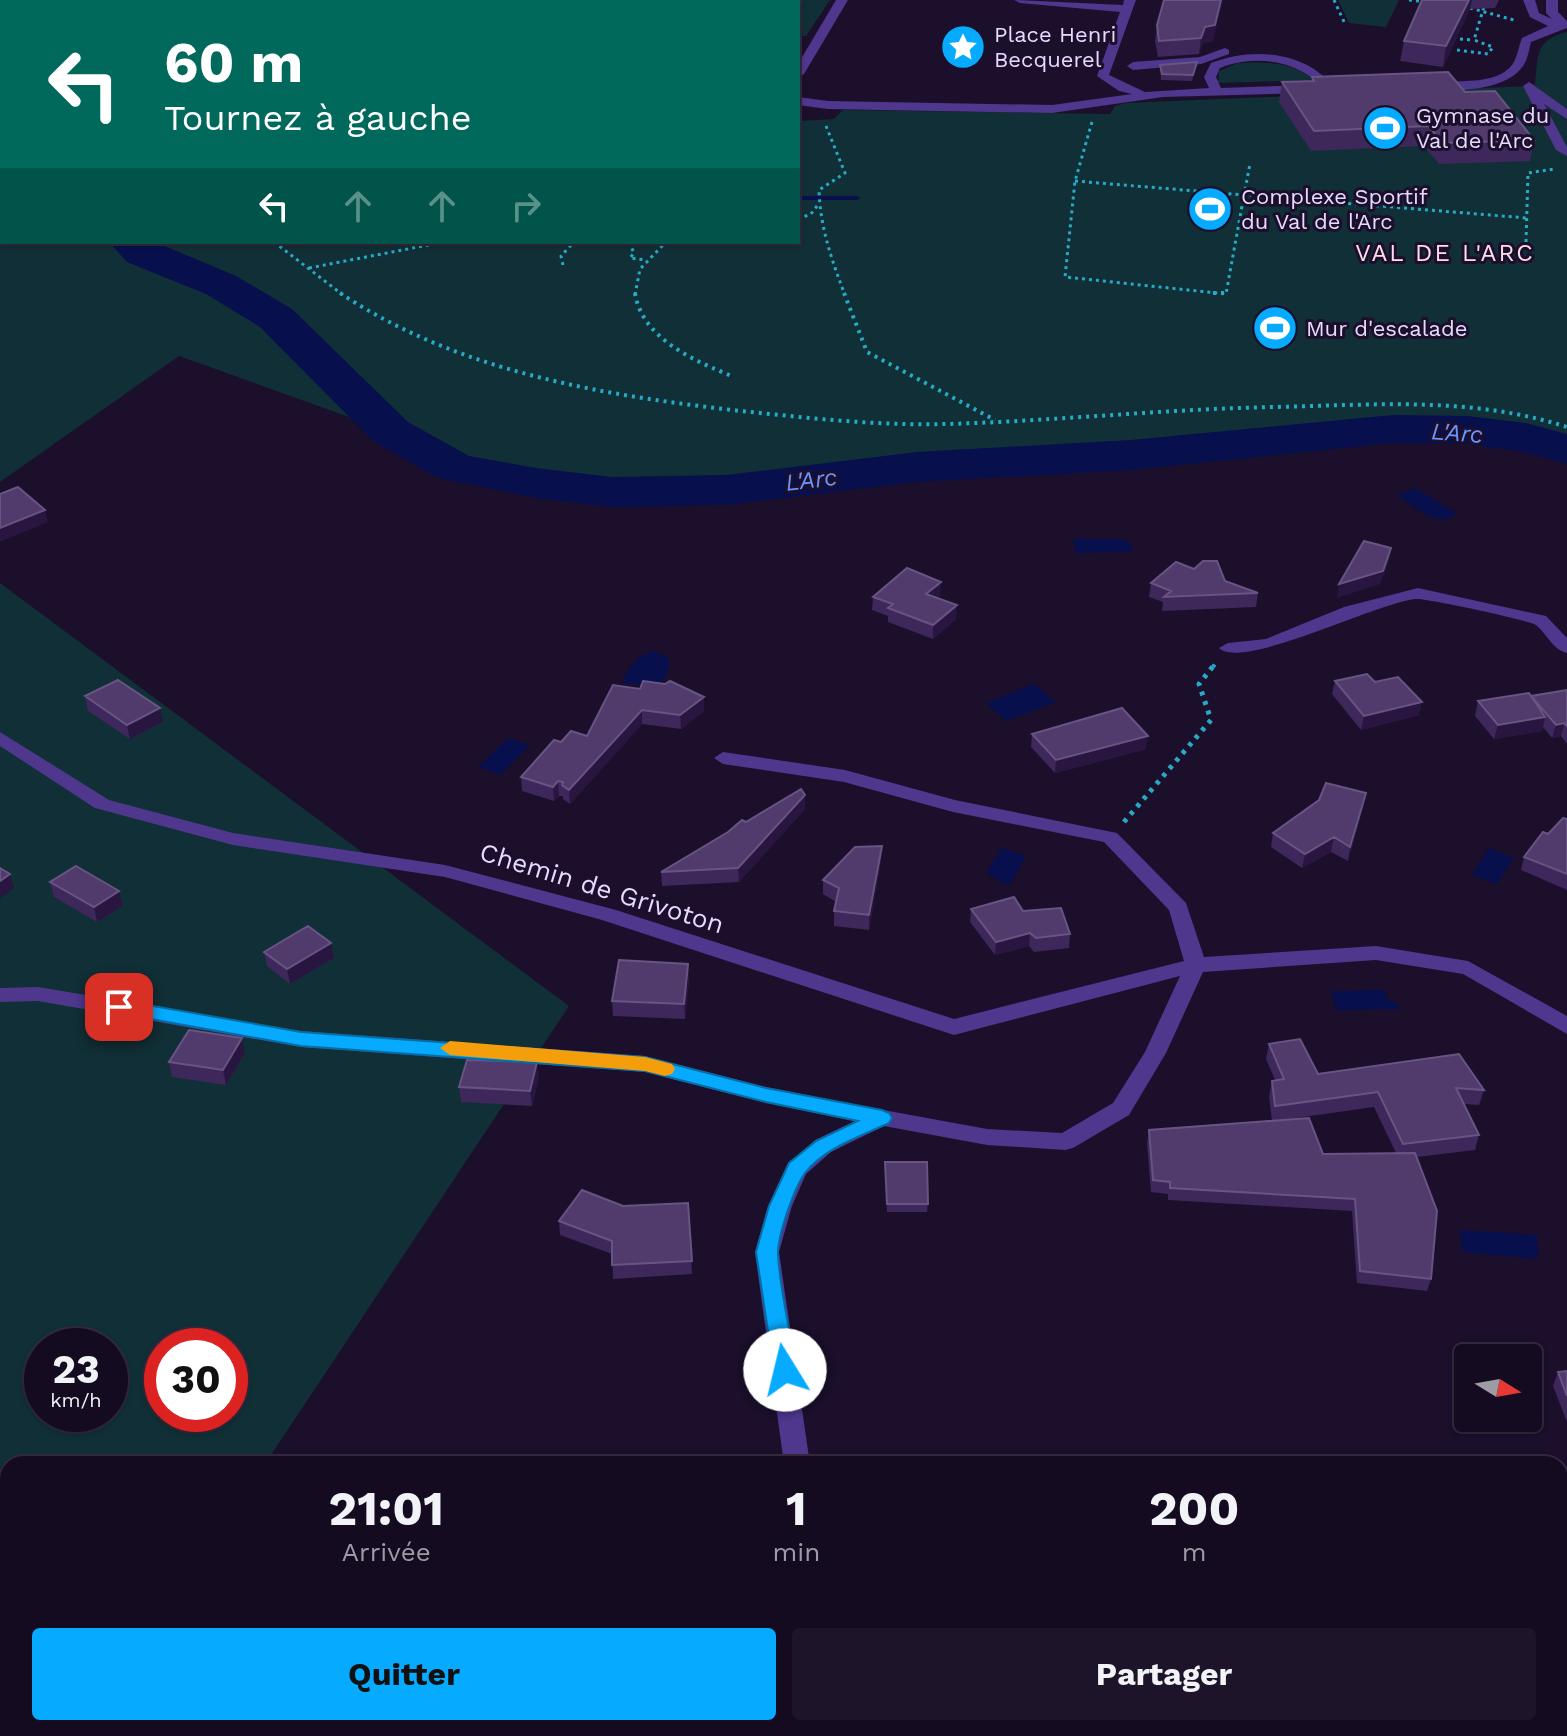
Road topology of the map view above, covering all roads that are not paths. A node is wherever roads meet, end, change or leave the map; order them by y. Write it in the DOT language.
graph roads {
  1 [pos="842,0"];
  2 [pos="1020,0"];
  3 [pos="1529,0"];
  4 [pos="1552,0"];
  5 [pos="1128,4"];
  6 [pos="1563,25"];
  7 [pos="1225,52"];
  8 [pos="1133,66"];
  9 [pos="1515,69"];
  10 [pos="800,71"];
  11 [pos="1103,76"];
  12 [pos="1417,85"];
  13 [pos="1529,86"];
  14 [pos="1345,88"];
  15 [pos="1359,88"];
  16 [pos="1216,91"];
  17 [pos="1153,94"];
  18 [pos="800,101"];
  19 [pos="1077,106"];
  20 [pos="1567,115"];
  21 [pos="1567,152"];
  22 [pos="1228,648"];
  23 [pos="1567,648"];
  24 [pos="0,738"];
  25 [pos="723,758"];
  26 [pos="1196,965"];
  27 [pos="0,995"];
  28 [pos="1567,1026"];
  29 [pos="882,1118"];
  30 [pos="796,1456"];
  1 -- 10 [label="street"];
  2 -- 5 [label="street"];
  3 -- 6 [label="street"];
  4 -- 6 [label="street"];
  5 -- 11 [label="street"];
  6 -- 9 [label="street"];
  7 -- 8 [label="street"];
  9 -- 12 [label="street"];
  9 -- 13 [label="street"];
  11 -- 17 [label="street"];
  11 -- 19 [label="street"];
  13 -- 20 [label="street"];
  13 -- 21 [label="street"];
  14 -- 15 [label="street"];
  14 -- 16 [label="street"];
  14 -- 16 [label="street"];
  16 -- 17 [label="street"];
  17 -- 19 [label="street"];
  18 -- 19 [label="street"];
  22 -- 23 [label="street"];
  24 -- 26 [label="street, Chemin de Grivoton"];
  25 -- 26 [label="street"];
  26 -- 28 [label="street, Chemin de Grivoton"];
  26 -- 29 [label="street"];
  27 -- 29 [label="street"];
  29 -- 30 [label="street"];
}
